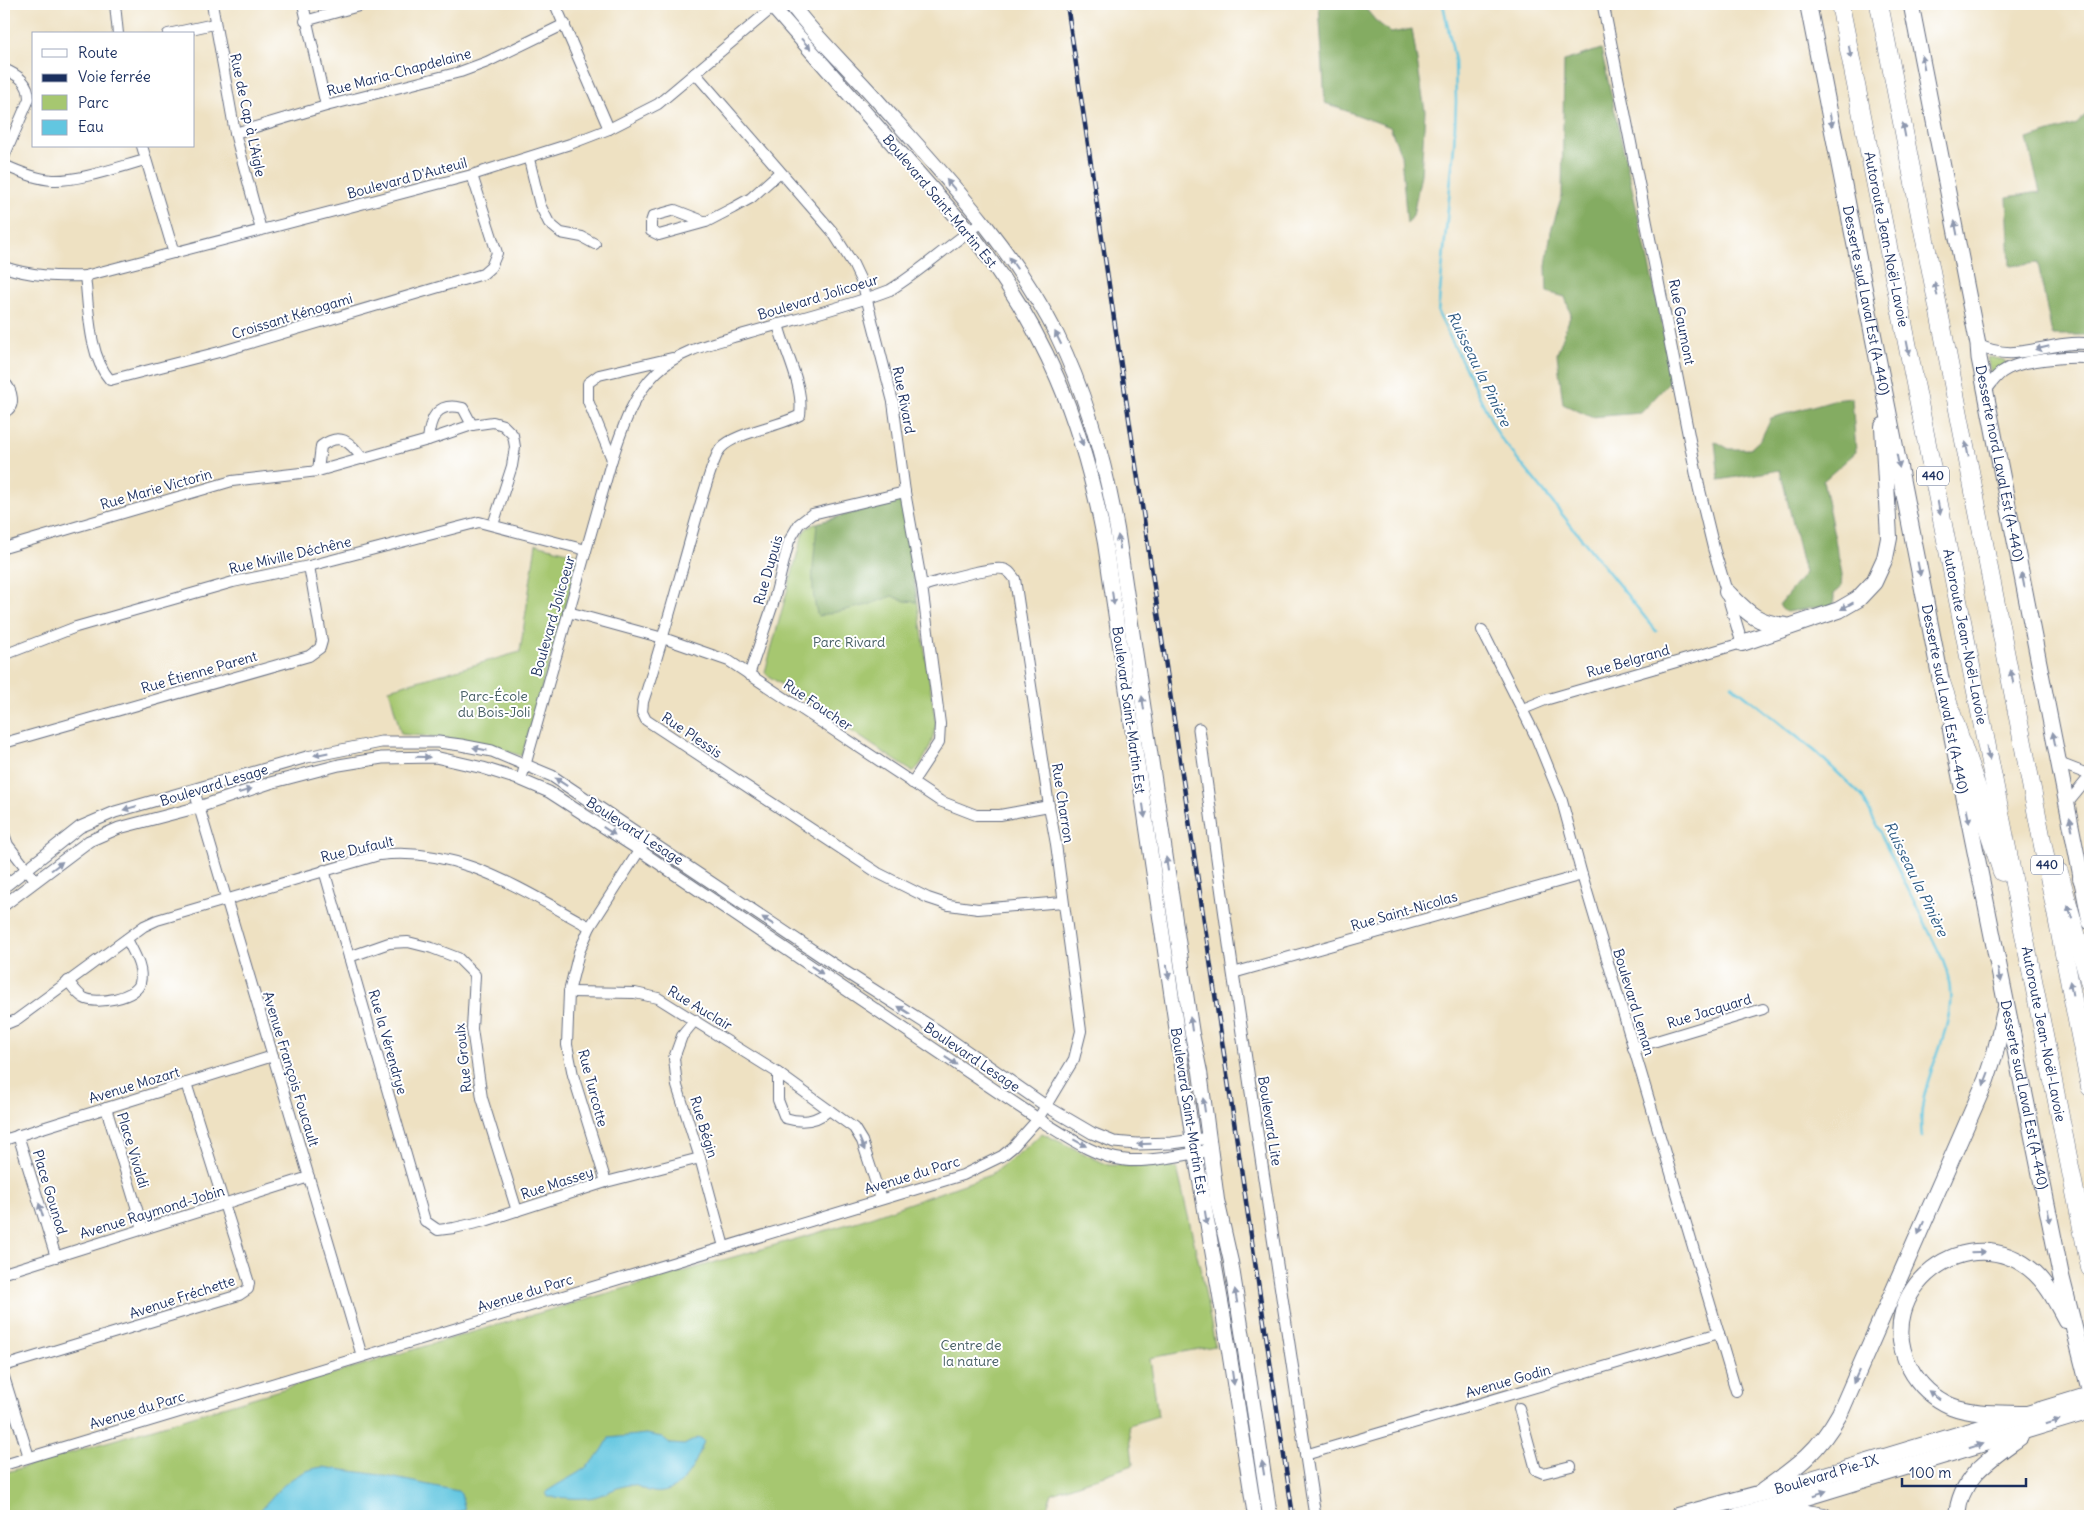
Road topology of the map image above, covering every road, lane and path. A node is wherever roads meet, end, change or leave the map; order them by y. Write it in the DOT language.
graph roads {
  1 [pos="115,4"];
  2 [pos="212,4"];
  3 [pos="303,4"];
  4 [pos="366,4"];
  5 [pos="555,4"];
  6 [pos="790,4"];
  7 [pos="1603,4"];
  8 [pos="1808,4"];
  9 [pos="1840,4"];
  10 [pos="1879,4"];
  11 [pos="1911,4"];
  12 [pos="773,5"];
  13 [pos="306,21"];
  14 [pos="214,24"];
  15 [pos="565,24"];
  16 [pos="118,32"];
  17 [pos="177,32"];
  18 [pos="4,69"];
  19 [pos="695,73"];
  20 [pos="326,106"];
  21 [pos="609,129"];
  22 [pos="235,133"];
  23 [pos="142,148"];
  24 [pos="4,157"];
  25 [pos="529,159"];
  26 [pos="145,160"];
  27 [pos="4,165"];
  28 [pos="780,172"];
  29 [pos="472,175"];
  30 [pos="706,222"];
  31 [pos="983,222"];
  32 [pos="261,230"];
  33 [pos="969,231"];
  34 [pos="595,244"];
  35 [pos="174,253"];
  36 [pos="4,267"];
  37 [pos="85,276"];
  38 [pos="866,298"];
  39 [pos="778,324"];
  40 [pos="2090,344"];
  41 [pos="1978,345"];
  42 [pos="674,358"];
  43 [pos="2090,358"];
  44 [pos="1882,379"];
  45 [pos="4,382"];
  46 [pos="1986,390"];
  47 [pos="4,412"];
  48 [pos="472,425"];
  49 [pos="428,440"];
  50 [pos="363,459"];
  51 [pos="612,459"];
  52 [pos="318,471"];
  53 [pos="905,492"];
  54 [pos="493,525"];
  55 [pos="4,548"];
  56 [pos="586,550"];
  57 [pos="309,566"];
  58 [pos="922,586"];
  59 [pos="1727,592"];
  60 [pos="568,612"];
  61 [pos="1788,626"];
  62 [pos="1482,630"];
  63 [pos="663,638"];
  64 [pos="1742,643"];
  65 [pos="4,655"];
  66 [pos="749,675"];
  67 [pos="1942,682"];
  68 [pos="1523,709"];
  69 [pos="1199,729"];
  70 [pos="4,743"];
  71 [pos="2059,763"];
  72 [pos="526,764"];
  73 [pos="2030,770"];
  74 [pos="2090,776"];
  75 [pos="522,780"];
  76 [pos="912,784"];
  77 [pos="194,790"];
  78 [pos="2067,804"];
  79 [pos="1049,806"];
  80 [pos="199,807"];
  81 [pos="4,834"];
  82 [pos="646,840"];
  83 [pos="639,850"];
  84 [pos="26,869"];
  85 [pos="324,870"];
  86 [pos="1582,875"];
  87 [pos="2082,878"];
  88 [pos="36,882"];
  89 [pos="4,887"];
  90 [pos="226,899"];
  91 [pos="1062,902"];
  92 [pos="2090,902"];
  93 [pos="4,905"];
  94 [pos="2090,922"];
  95 [pos="590,926"];
  96 [pos="127,938"];
  97 [pos="2027,949"];
  98 [pos="349,956"];
  99 [pos="1233,973"];
  100 [pos="68,981"];
  101 [pos="2090,984"];
  102 [pos="569,992"];
  103 [pos="2006,1007"];
  104 [pos="1763,1009"];
  105 [pos="695,1020"];
  106 [pos="4,1025"];
  107 [pos="1633,1048"];
  108 [pos="273,1056"];
  109 [pos="778,1073"];
  110 [pos="186,1083"];
  111 [pos="2090,1087"];
  112 [pos="1046,1106"];
  113 [pos="106,1108"];
  114 [pos="829,1110"];
  115 [pos="1038,1119"];
  116 [pos="18,1135"];
  117 [pos="4,1140"];
  118 [pos="1210,1144"];
  119 [pos="1194,1147"];
  120 [pos="700,1158"];
  121 [pos="309,1177"];
  122 [pos="606,1182"];
  123 [pos="881,1199"];
  124 [pos="225,1204"];
  125 [pos="517,1211"];
  126 [pos="425,1222"];
  127 [pos="143,1229"];
  128 [pos="724,1247"];
  129 [pos="56,1257"];
  130 [pos="2090,1268"];
  131 [pos="4,1273"];
  132 [pos="1718,1333"];
  133 [pos="2076,1338"];
  134 [pos="362,1356"];
  135 [pos="4,1366"];
  136 [pos="4,1377"];
  137 [pos="1736,1391"];
  138 [pos="2090,1393"];
  139 [pos="1519,1408"];
  140 [pos="2079,1409"];
  141 [pos="2028,1422"];
  142 [pos="1305,1455"];
  143 [pos="29,1457"];
  144 [pos="4,1464"];
  145 [pos="1571,1466"];
  146 [pos="1763,1492"];
  147 [pos="1774,1507"];
  148 [pos="1255,1516"];
  149 [pos="1270,1516"];
  150 [pos="1314,1516"];
  151 [pos="1677,1516"];
  152 [pos="1738,1516"];
  153 [pos="1824,1516"];
  154 [pos="1956,1516"];
  1 -- 16 [label="street"];
  2 -- 14 [label="street, Rue de Cap à L'Aigle"];
  3 -- 13 [label="street"];
  4 -- 13 [label="street"];
  5 -- 15 [label="street"];
  31 -- 6 [label="main road, Boulevard Saint-Martin Est, one-way"];
  7 -- 59 [label="street, Rue Gaumont"];
  8 -- 44 [label="highway, Desserte sud Laval Est (A-440), one-way"];
  9 -- 97 [label="highway, Autoroute Jean-Noël-Lavoie / 440, one-way"];
  73 -- 10 [label="highway, 440, one-way"];
  41 -- 11 [label="main road, Desserte nord Laval Est (A-440), one-way"];
  12 -- 19 [label="street, Boulevard D'Auteuil"];
  12 -- 33 [label="main road, Boulevard Saint-Martin Est, one-way"];
  13 -- 20 [label="street"];
  14 -- 17 [label="street"];
  14 -- 22 [label="street, Rue de Cap à L'Aigle"];
  15 -- 20 [label="street, Rue Maria-Chapdelaine"];
  15 -- 21 [label="street"];
  18 -- 24 [label="street"];
  19 -- 21 [label="street, Boulevard D'Auteuil"];
  19 -- 28 [label="street, Rue Rivard"];
  20 -- 22 [label="street, Rue Maria-Chapdelaine"];
  21 -- 25 [label="street, Boulevard D'Auteuil"];
  22 -- 32 [label="street, Rue de Cap à L'Aigle"];
  23 -- 26 [label="street"];
  25 -- 29 [label="street, Boulevard D'Auteuil"];
  25 -- 34 [label="street"];
  26 -- 27 [label="street"];
  26 -- 35 [label="street"];
  28 -- 30 [label="street"];
  28 -- 38 [label="street, Rue Rivard"];
  29 -- 32 [label="street, Boulevard D'Auteuil"];
  29 -- 37 [label="street, Croissant Kénogami"];
  30 -- 30 [label="street"];
  31 -- 33 [label="street, Boulevard Jolicoeur"];
  118 -- 31 [label="main road, Boulevard Saint-Martin Est, one-way"];
  32 -- 35 [label="street, Boulevard D'Auteuil"];
  33 -- 38 [label="street, Boulevard Jolicoeur"];
  33 -- 119 [label="main road, Boulevard Saint-Martin Est, one-way"];
  35 -- 37 [label="street, Boulevard D'Auteuil"];
  36 -- 37 [label="street, Boulevard D'Auteuil"];
  38 -- 39 [label="street, Boulevard Jolicoeur"];
  38 -- 53 [label="street, Rue Rivard"];
  39 -- 42 [label="street, Boulevard Jolicoeur"];
  39 -- 63 [label="street, Rue Plessis"];
  40 -- 41 [label="street, one-way"];
  41 -- 46 [label="main road, Desserte nord Laval Est (A-440)"];
  42 -- 51 [label="street, Boulevard Jolicoeur"];
  42 -- 51 [label="street, Boulevard Jolicoeur"];
  43 -- 46 [label="street"];
  44 -- 61 [label="highway, one-way"];
  44 -- 67 [label="highway, Desserte sud Laval Est (A-440), one-way"];
  45 -- 47 [label="street"];
  71 -- 46 [label="main road, Desserte nord Laval Est (A-440), one-way"];
  48 -- 49 [label="street, Rue Marie Victorin"];
  48 -- 49 [label="street"];
  48 -- 54 [label="street, Rue Marie Victorin"];
  49 -- 50 [label="street, Rue Marie Victorin"];
  50 -- 52 [label="street, Rue Marie Victorin"];
  50 -- 52 [label="street"];
  51 -- 56 [label="street, Boulevard Jolicoeur"];
  52 -- 55 [label="street, Rue Marie Victorin"];
  53 -- 58 [label="street, Rue Rivard"];
  53 -- 66 [label="street, Rue Dupuis"];
  54 -- 56 [label="street, Rue Miville Déchêne"];
  54 -- 57 [label="street, Rue Miville Déchêne"];
  56 -- 60 [label="street, Boulevard Jolicoeur"];
  57 -- 65 [label="street, Rue Miville Déchêne"];
  57 -- 70 [label="street, Rue Étienne Parent"];
  58 -- 76 [label="street, Rue Rivard"];
  58 -- 79 [label="street, Rue Charron"];
  59 -- 61 [label="highway"];
  59 -- 64 [label="street, Rue Gaumont"];
  60 -- 63 [label="street, Rue Foucher"];
  60 -- 72 [label="street, Boulevard Jolicoeur"];
  61 -- 64 [label="highway"];
  62 -- 68 [label="street, Boulevard Leman"];
  63 -- 66 [label="street, Rue Foucher"];
  63 -- 91 [label="street, Rue Plessis"];
  64 -- 68 [label="street, Rue Belgrand"];
  66 -- 76 [label="street, Rue Foucher"];
  67 -- 97 [label="highway"];
  67 -- 103 [label="highway, Desserte sud Laval Est (A-440), one-way"];
  68 -- 86 [label="street, Boulevard Leman"];
  69 -- 99 [label="street, Boulevard Lite"];
  71 -- 74 [label="street"];
  71 -- 78 [label="main road, Desserte nord Laval Est (A-440)"];
  72 -- 75 [label="street, Boulevard Jolicoeur"];
  72 -- 77 [label="street, Boulevard Lesage, one-way"];
  82 -- 72 [label="street, Boulevard Lesage, one-way"];
  101 -- 73 [label="highway, one-way"];
  111 -- 73 [label="highway, 440, one-way"];
  74 -- 78 [label="street"];
  80 -- 75 [label="street, Boulevard Lesage, one-way"];
  75 -- 83 [label="street, Boulevard Lesage, one-way"];
  76 -- 79 [label="street, Rue Foucher"];
  77 -- 80 [label="street, Avenue François Foucault"];
  77 -- 84 [label="street, Boulevard Lesage, one-way"];
  87 -- 78 [label="main road, Desserte nord Laval Est (A-440), one-way"];
  79 -- 91 [label="street, Rue Charron"];
  88 -- 80 [label="street, Boulevard Lesage, one-way"];
  80 -- 90 [label="street, Avenue François Foucault"];
  81 -- 84 [label="street"];
  82 -- 83 [label="street, Rue Turcotte"];
  112 -- 82 [label="street, Boulevard Lesage, one-way"];
  83 -- 95 [label="street, Rue Turcotte"];
  83 -- 115 [label="street, Boulevard Lesage, one-way"];
  84 -- 88 [label="street"];
  84 -- 89 [label="street, Boulevard Lesage"];
  85 -- 90 [label="street, Rue Dufault"];
  85 -- 95 [label="street, Rue Dufault"];
  85 -- 98 [label="street, Rue la Vérendrye"];
  86 -- 99 [label="street, Rue Saint-Nicolas"];
  86 -- 107 [label="street, Boulevard Leman"];
  87 -- 92 [label="highway"];
  87 -- 94 [label="main road, Desserte nord Laval Est (A-440)"];
  88 -- 93 [label="street, Boulevard Lesage"];
  90 -- 96 [label="street, Rue Dufault"];
  90 -- 108 [label="street, Avenue François Foucault"];
  91 -- 112 [label="street, Rue Charron"];
  95 -- 102 [label="street, Rue Turcotte"];
  96 -- 100 [label="street, Rue Dufault"];
  96 -- 100 [label="street"];
  97 -- 130 [label="highway, Autoroute Jean-Noël-Lavoie / 440"];
  98 -- 125 [label="street, Rue Groulx"];
  98 -- 126 [label="street, Rue la Vérendrye"];
  99 -- 142 [label="street, Boulevard Lite"];
  100 -- 106 [label="street, Rue Dufault"];
  102 -- 105 [label="street, Rue Auclair"];
  102 -- 122 [label="street, Rue Turcotte"];
  103 -- 133 [label="highway, Desserte sud Laval Est (A-440), one-way"];
  103 -- 146 [label="highway, one-way"];
  104 -- 107 [label="street, Rue Jacquard"];
  105 -- 109 [label="street, Rue Auclair"];
  105 -- 120 [label="street, Rue Bégin"];
  107 -- 132 [label="street, Boulevard Leman"];
  108 -- 110 [label="street, Avenue Mozart"];
  108 -- 121 [label="street, Avenue François Foucault"];
  109 -- 114 [label="street, Rue Auclair"];
  109 -- 114 [label="street"];
  110 -- 113 [label="street, Avenue Mozart"];
  110 -- 124 [label="street, Avenue Fréchette"];
  112 -- 115 [label="street, Rue Charron"];
  119 -- 112 [label="street, Boulevard Lesage, one-way"];
  113 -- 116 [label="street, Avenue Mozart"];
  113 -- 127 [label="street, Place Vivaldi"];
  114 -- 123 [label="street, Rue Auclair, one-way"];
  115 -- 119 [label="street, Boulevard Lesage, one-way"];
  115 -- 123 [label="street, Avenue du Parc"];
  116 -- 117 [label="street, Avenue Mozart"];
  129 -- 116 [label="street, Place Gounod, one-way"];
  118 -- 119 [label="street, Boulevard Lesage"];
  149 -- 118 [label="main road, Boulevard Saint-Martin Est, one-way"];
  119 -- 148 [label="main road, Boulevard Saint-Martin Est, one-way"];
  120 -- 122 [label="street, Rue Massey"];
  120 -- 128 [label="street, Rue Bégin"];
  121 -- 124 [label="street, Avenue Raymond-Jobin"];
  121 -- 134 [label="street, Avenue François Foucault"];
  122 -- 125 [label="street, Rue Massey"];
  123 -- 128 [label="street, Avenue du Parc"];
  124 -- 127 [label="street, Avenue Raymond-Jobin"];
  124 -- 135 [label="street, Avenue Fréchette"];
  125 -- 126 [label="street, Rue Massey"];
  127 -- 129 [label="street, Avenue Raymond-Jobin"];
  128 -- 134 [label="street, Avenue du Parc"];
  129 -- 131 [label="street, Avenue Raymond-Jobin"];
  132 -- 137 [label="street, Boulevard Leman"];
  132 -- 142 [label="street, Avenue Godin"];
  133 -- 138 [label="highway, Desserte sud Laval Est (A-440)"];
  141 -- 133 [label="highway, one-way"];
  134 -- 143 [label="street, Avenue du Parc"];
  136 -- 143 [label="street"];
  138 -- 140 [label="highway, Boulevard Pie-IX"];
  139 -- 145 [label="street"];
  140 -- 141 [label="highway, Boulevard Pie-IX"];
  141 -- 146 [label="highway, Boulevard Pie-IX"];
  147 -- 141 [label="highway, Boulevard Pie-IX, one-way"];
  141 -- 154 [label="highway"];
  142 -- 150 [label="street, Boulevard Lite"];
  143 -- 144 [label="street, Avenue du Parc"];
  146 -- 151 [label="highway, Boulevard Pie-IX"];
  147 -- 152 [label="highway, Boulevard Pie-IX"];
  147 -- 153 [label="highway"];
}
